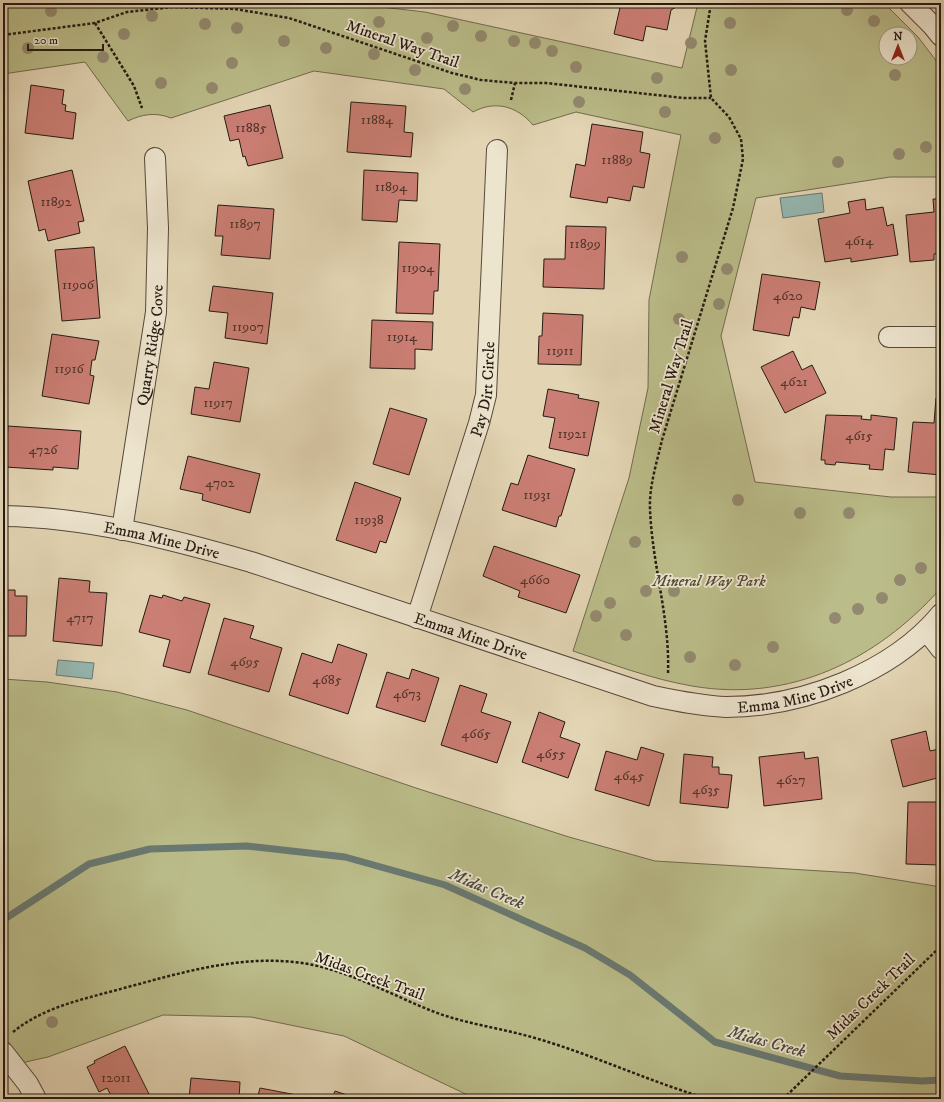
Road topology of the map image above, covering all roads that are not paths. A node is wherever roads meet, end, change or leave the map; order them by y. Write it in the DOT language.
graph roads {
  1 [pos="910,3"];
  2 [pos="941,36"];
  3 [pos="497,150"];
  4 [pos="155,158"];
  5 [pos="941,336"];
  6 [pos="889,337"];
  7 [pos="3,516"];
  8 [pos="122,530"];
  9 [pos="941,614"];
  10 [pos="417,618"];
  11 [pos="927,631"];
  12 [pos="941,649"];
  13 [pos="3,1052"];
  14 [pos="36,1099"];
  1 -- 2 [label="street"];
  3 -- 10 [label="street, Pay Dirt Circle"];
  4 -- 8 [label="street, Quarry Ridge Cove"];
  5 -- 6 [label="street"];
  7 -- 8 [label="street, Emma Mine Drive"];
  8 -- 10 [label="street, Emma Mine Drive"];
  9 -- 11 [label="street, Emma Mine Drive"];
  10 -- 11 [label="street, Emma Mine Drive"];
  11 -- 12 [label="street"];
  13 -- 14 [label="street"];
}
